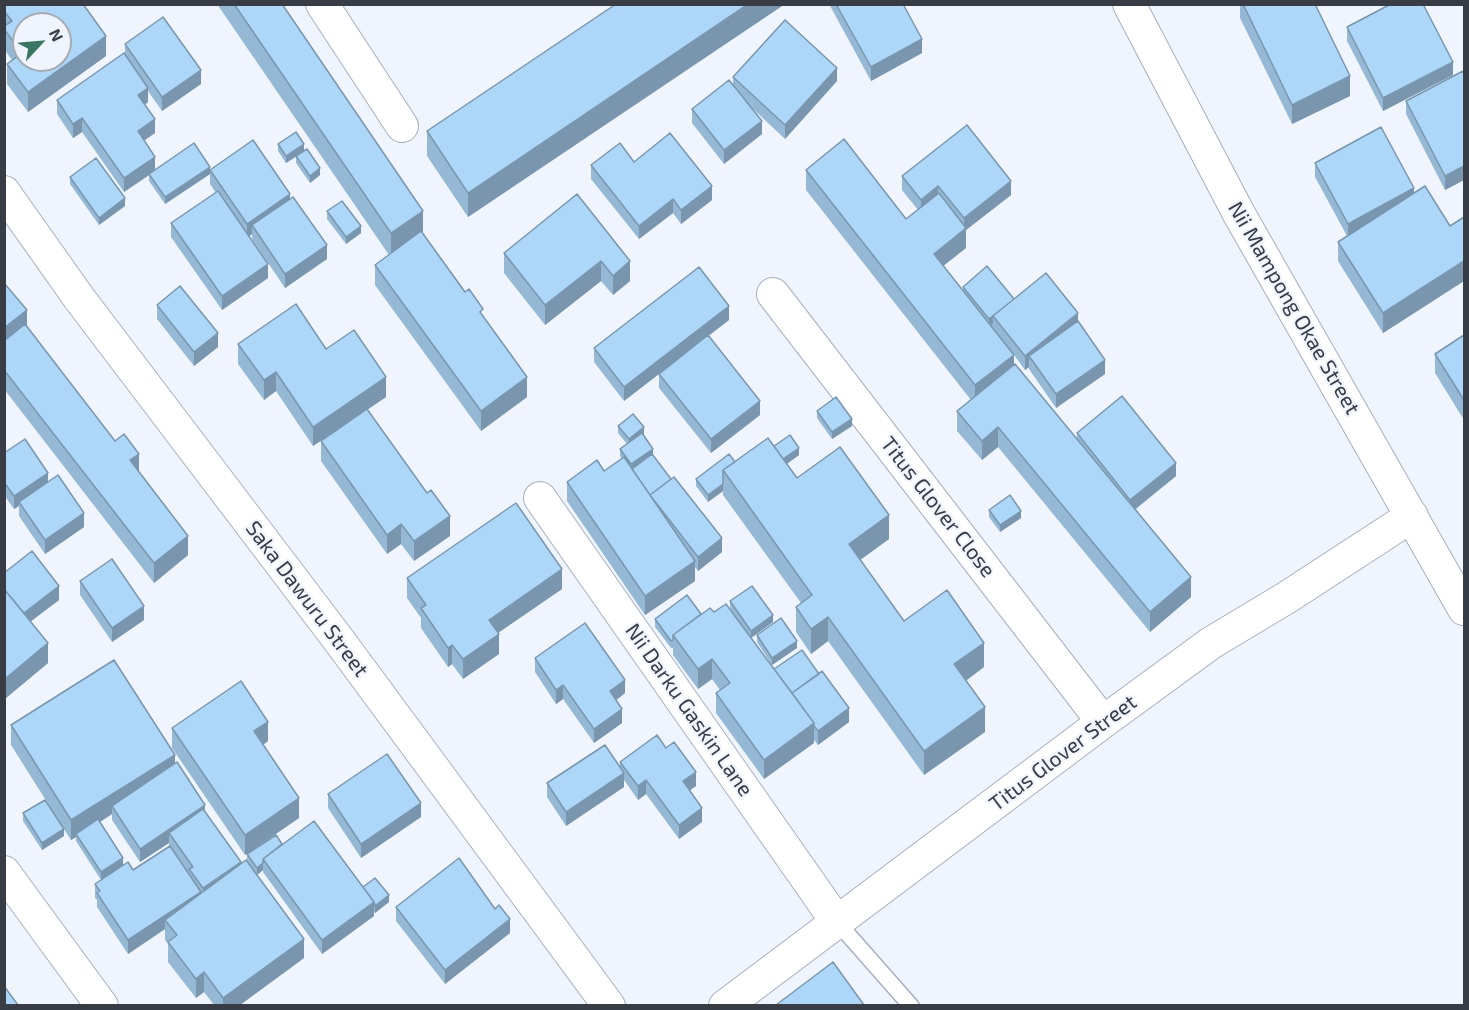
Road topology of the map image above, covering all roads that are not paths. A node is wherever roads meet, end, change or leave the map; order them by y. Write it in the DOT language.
graph roads {
  1 [pos="322,4"];
  2 [pos="1129,4"];
  3 [pos="402,126"];
  4 [pos="4,192"];
  5 [pos="773,294"];
  6 [pos="540,498"];
  7 [pos="1412,516"];
  8 [pos="1464,609"];
  9 [pos="1103,722"];
  10 [pos="4,872"];
  11 [pos="837,922"];
  12 [pos="102,1005"];
  13 [pos="609,1005"];
  14 [pos="725,1005"];
  15 [pos="911,1005"];
  1 -- 3 [label="street"];
  2 -- 7 [label="street, Nii Mampong Okae Street"];
  4 -- 13 [label="street, Saka Dawuru Street"];
  5 -- 9 [label="street, Titus Glover Close"];
  6 -- 11 [label="street, Nii Darku Gaskin Lane"];
  7 -- 8 [label="street, Nii Mampong Okae Street"];
  7 -- 9 [label="street, Titus Glover Street"];
  9 -- 11 [label="street, Titus Glover Street"];
  10 -- 12 [label="street"];
  11 -- 14 [label="street, Titus Glover Street"];
  11 -- 15 [label="lane"];
}
